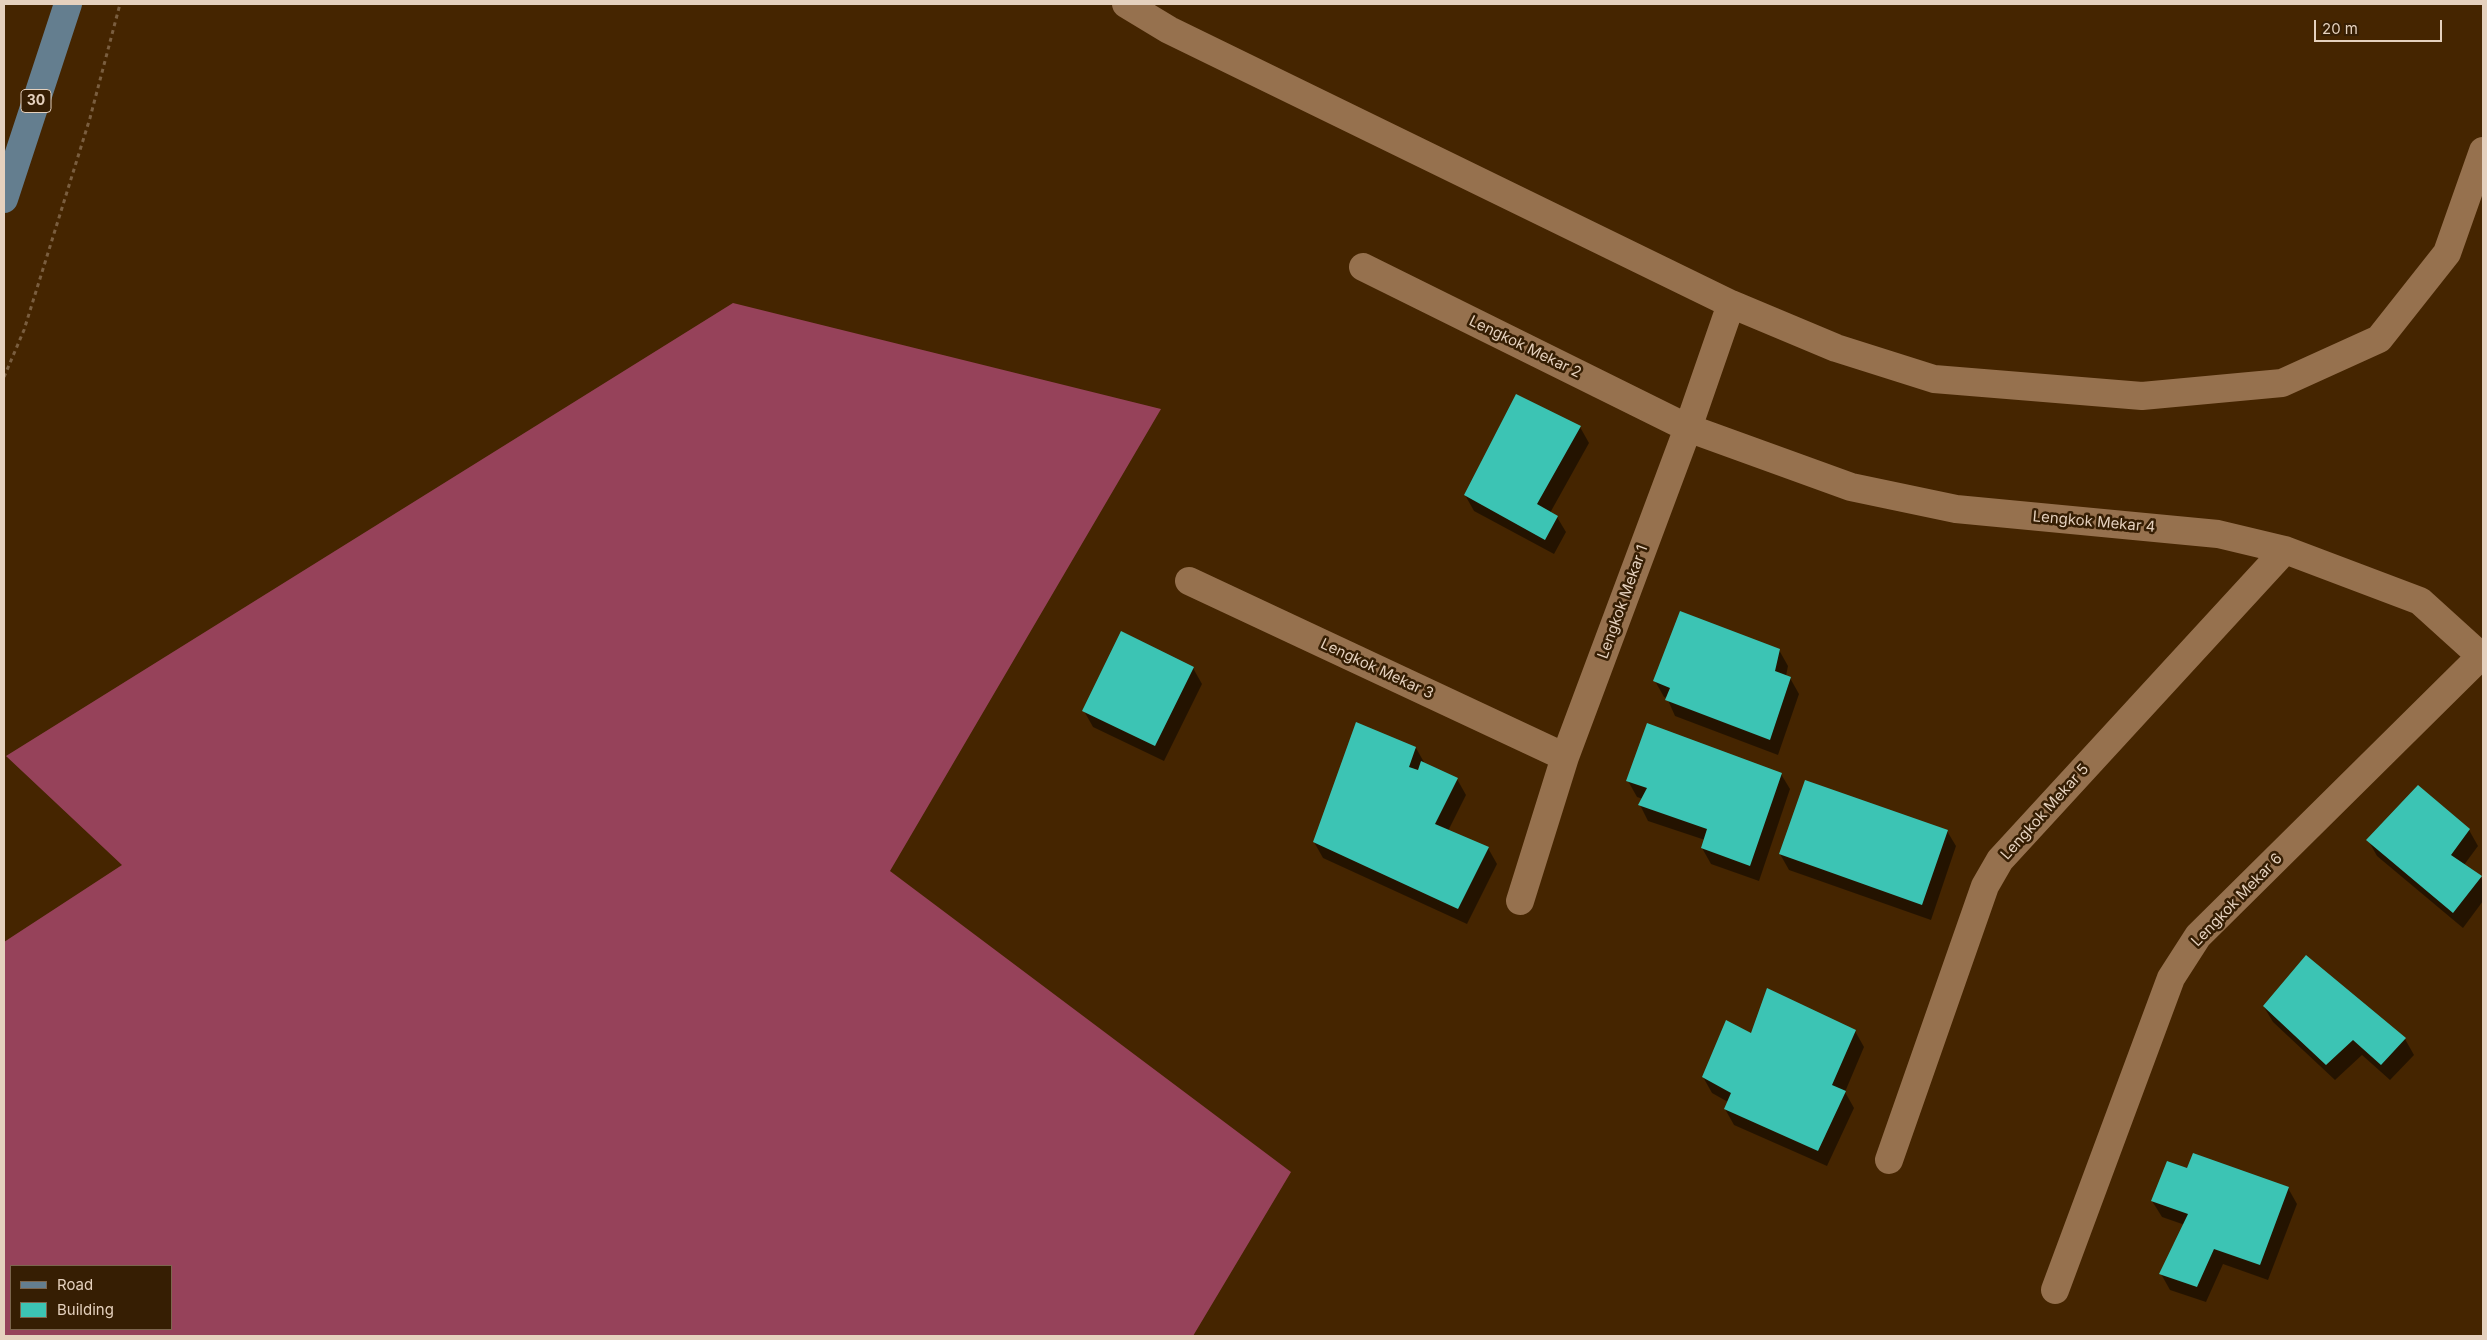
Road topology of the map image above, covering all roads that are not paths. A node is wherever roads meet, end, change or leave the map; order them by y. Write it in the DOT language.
graph roads {
  1 [pos="68,4"];
  2 [pos="1126,4"];
  3 [pos="2483,151"];
  4 [pos="4,199"];
  5 [pos="1363,267"];
  6 [pos="1731,304"];
  7 [pos="1688,428"];
  8 [pos="2285,550"];
  9 [pos="1189,581"];
  10 [pos="2482,657"];
  11 [pos="1565,757"];
  12 [pos="1520,901"];
  13 [pos="1888,1160"];
  14 [pos="2055,1290"];
  1 -- 4 [label="main road, 30"];
  2 -- 6 [label="street"];
  3 -- 6 [label="street"];
  5 -- 7 [label="street, Lengkok Mekar 2"];
  6 -- 7 [label="street, Lengkok Mekar 1"];
  7 -- 8 [label="street, Lengkok Mekar 4"];
  7 -- 11 [label="street, Lengkok Mekar 1"];
  8 -- 10 [label="street, Lengkok Mekar 4"];
  8 -- 13 [label="street, Lengkok Mekar 5"];
  9 -- 11 [label="street, Lengkok Mekar 3"];
  10 -- 14 [label="street, Lengkok Mekar 6"];
  11 -- 12 [label="street, Lengkok Mekar 1"];
}
